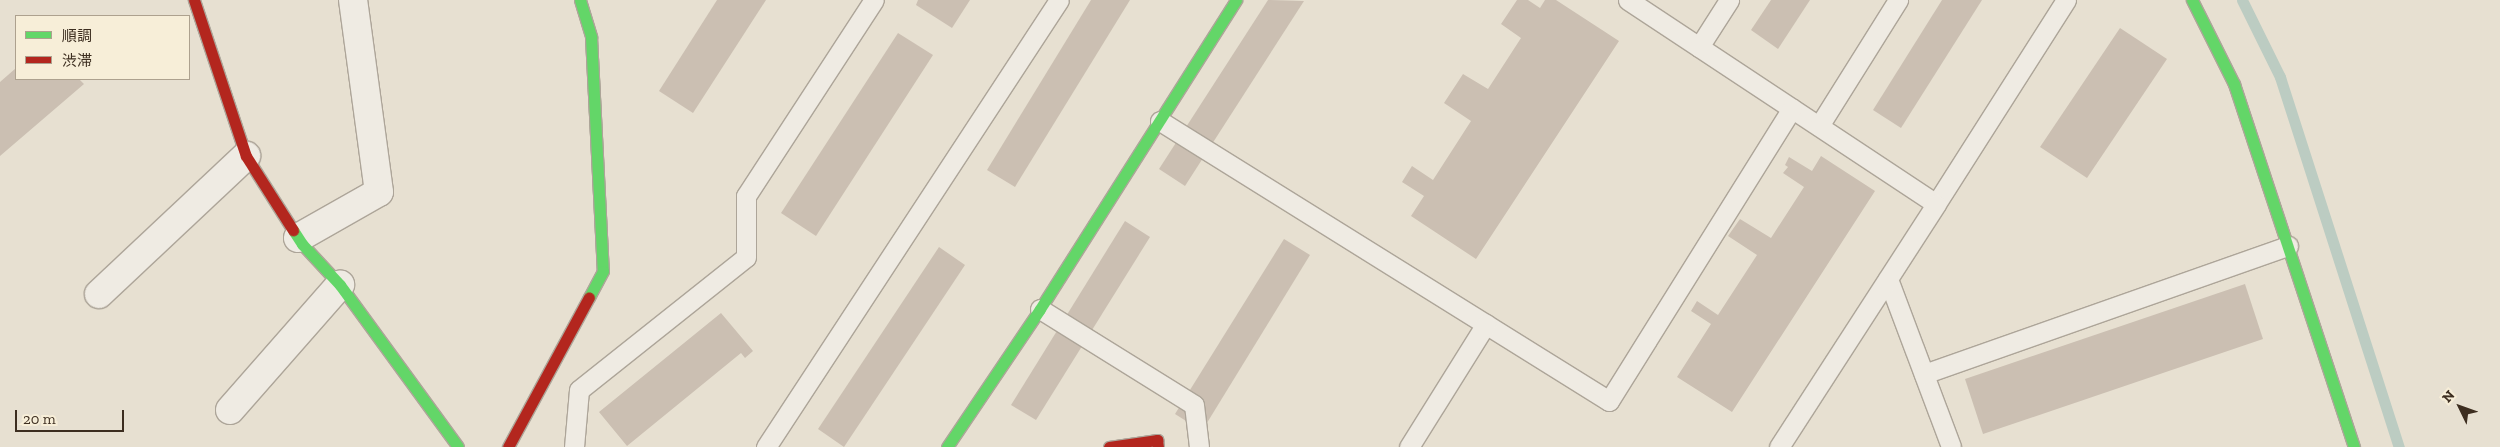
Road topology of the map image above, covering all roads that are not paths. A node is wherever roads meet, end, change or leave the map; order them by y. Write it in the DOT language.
graph roads {
  1 [pos="194,0"];
  2 [pos="353,0"];
  3 [pos="580,0"];
  4 [pos="874,0"];
  5 [pos="1059,0"];
  6 [pos="1236,0"];
  7 [pos="1628,0"];
  8 [pos="1729,0"];
  9 [pos="1898,0"];
  10 [pos="2066,0"];
  11 [pos="2192,0"];
  12 [pos="1699,47"];
  13 [pos="1792,108"];
  14 [pos="1160,121"];
  15 [pos="1819,126"];
  16 [pos="246,156"];
  17 [pos="1936,204"];
  18 [pos="298,238"];
  19 [pos="2288,246"];
  20 [pos="1888,279"];
  21 [pos="340,285"];
  22 [pos="99,294"];
  23 [pos="1040,309"];
  24 [pos="1486,324"];
  25 [pos="1924,374"];
  26 [pos="230,410"];
  27 [pos="458,447"];
  28 [pos="508,447"];
  29 [pos="574,447"];
  30 [pos="766,447"];
  31 [pos="947,447"];
  32 [pos="1109,447"];
  33 [pos="1158,447"];
  34 [pos="1199,447"];
  35 [pos="1409,447"];
  36 [pos="1779,447"];
  37 [pos="1951,447"];
  38 [pos="2353,447"];
  1 -- 16 [label="street"];
  2 -- 18 [label="street"];
  3 -- 28 [label="street"];
  4 -- 29 [label="lane"];
  5 -- 30 [label="lane"];
  6 -- 14 [label="street"];
  7 -- 12 [label="lane"];
  8 -- 12 [label="lane"];
  9 -- 15 [label="lane"];
  10 -- 17 [label="lane"];
  11 -- 19 [label="street"];
  12 -- 13 [label="lane"];
  13 -- 15 [label="lane"];
  13 -- 24 [label="lane"];
  14 -- 23 [label="street"];
  14 -- 24 [label="lane"];
  15 -- 17 [label="lane"];
  16 -- 18 [label="street"];
  16 -- 22 [label="street"];
  17 -- 20 [label="lane"];
  18 -- 21 [label="street"];
  19 -- 25 [label="lane"];
  19 -- 38 [label="street"];
  20 -- 25 [label="lane"];
  20 -- 36 [label="lane"];
  21 -- 26 [label="street"];
  21 -- 27 [label="street"];
  23 -- 31 [label="street"];
  23 -- 34 [label="lane"];
  24 -- 35 [label="lane"];
  25 -- 37 [label="lane"];
  32 -- 33 [label="street"];
}
